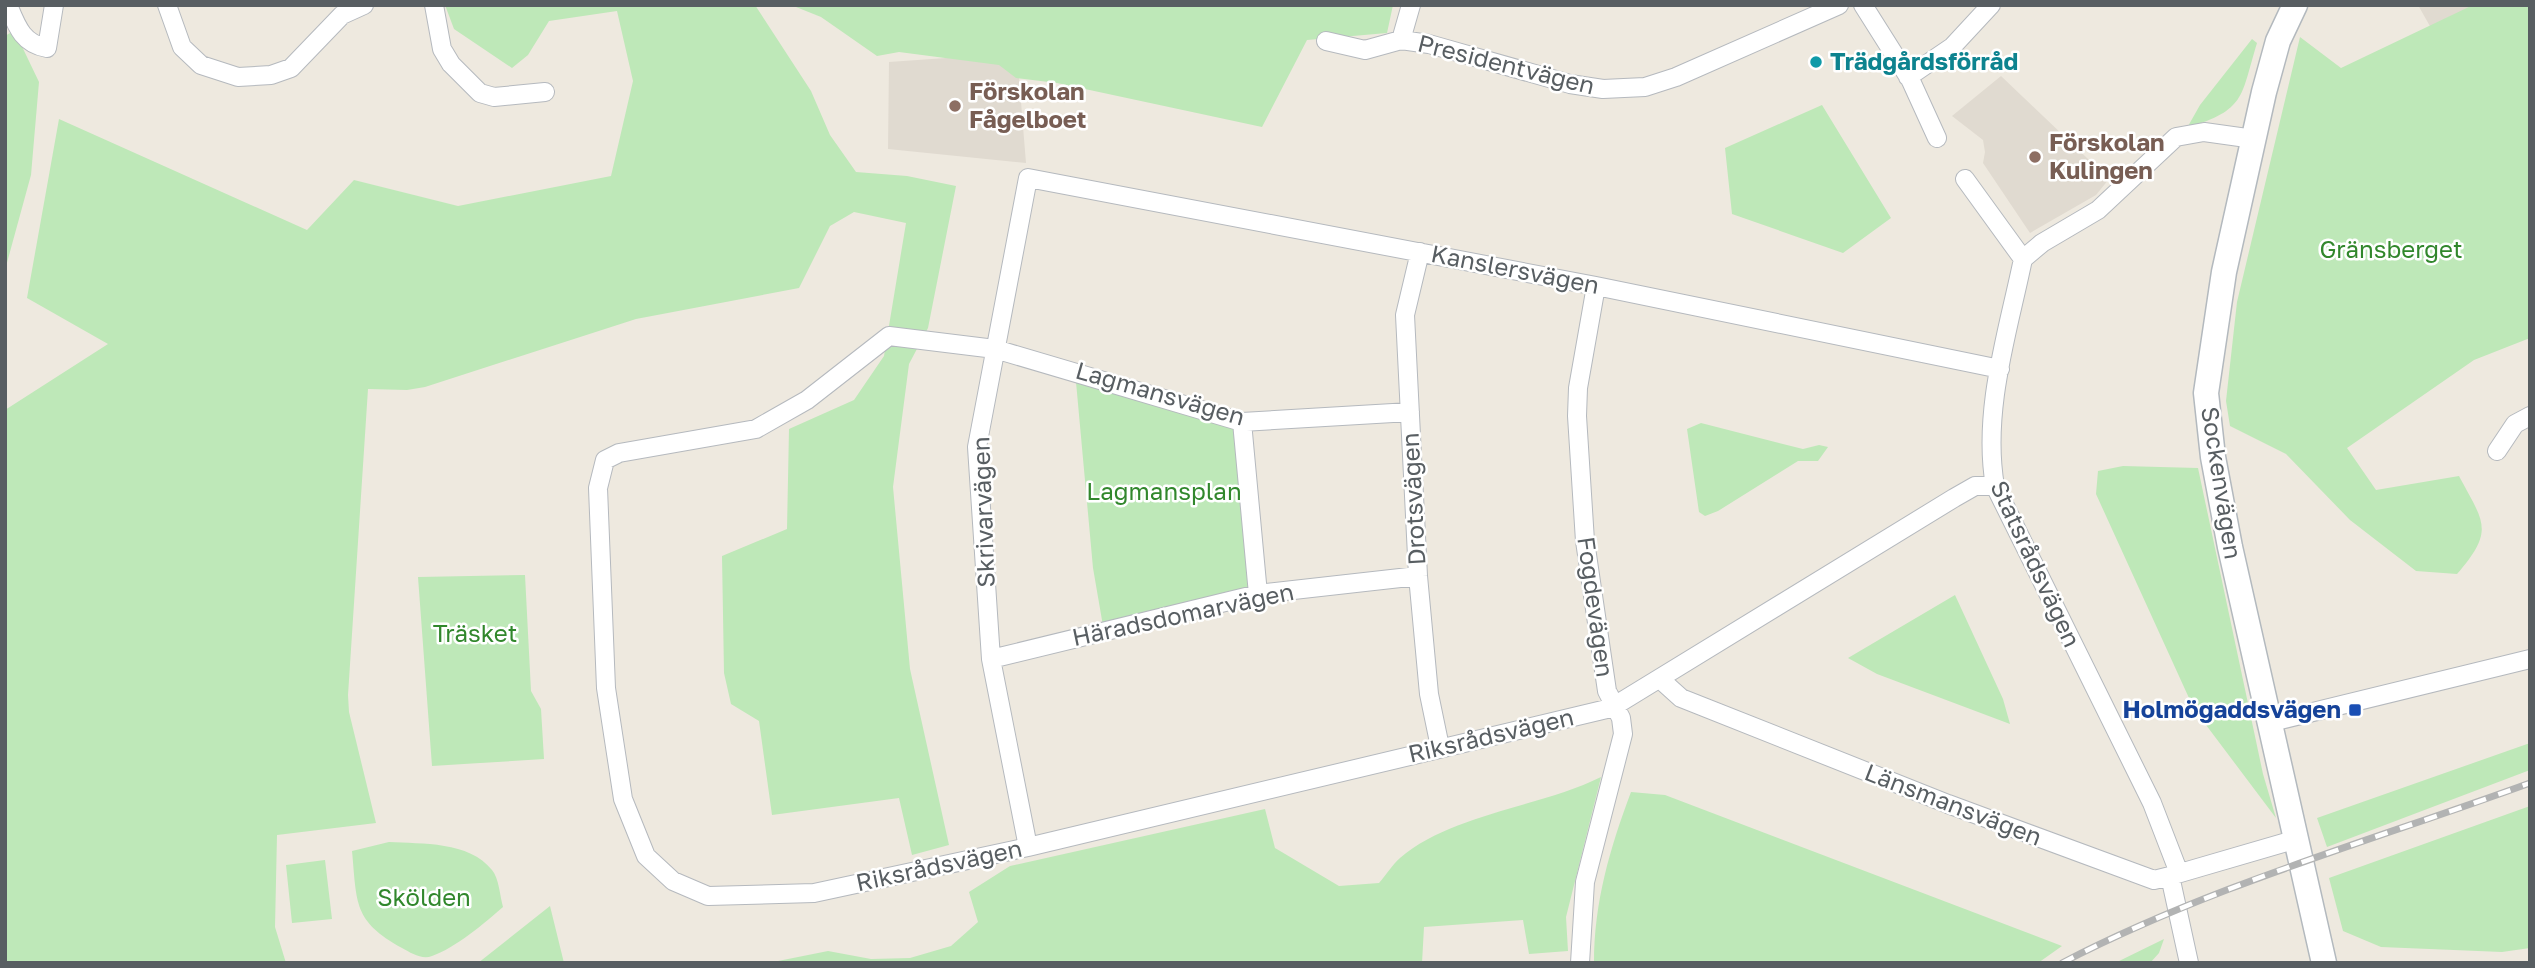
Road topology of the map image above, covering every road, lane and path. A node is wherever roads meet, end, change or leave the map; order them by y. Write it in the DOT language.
graph roads {
  1 [pos="8,5"];
  2 [pos="54,5"];
  3 [pos="167,5"];
  4 [pos="364,5"];
  5 [pos="434,5"];
  6 [pos="1411,5"];
  7 [pos="1839,5"];
  8 [pos="1863,5"];
  9 [pos="1992,5"];
  10 [pos="2295,5"];
  11 [pos="1401,40"];
  12 [pos="1326,41"];
  13 [pos="1908,77"];
  14 [pos="545,92"];
  15 [pos="1937,138"];
  16 [pos="2254,139"];
  17 [pos="1028,178"];
  18 [pos="1965,179"];
  19 [pos="1420,252"];
  20 [pos="2023,259"];
  21 [pos="1596,286"];
  22 [pos="995,349"];
  23 [pos="2000,369"];
  24 [pos="1410,412"];
  25 [pos="2530,416"];
  26 [pos="1242,422"];
  27 [pos="2497,451"];
  28 [pos="1995,486"];
  29 [pos="1418,576"];
  30 [pos="1258,594"];
  31 [pos="991,659"];
  32 [pos="2530,659"];
  33 [pos="1661,680"];
  34 [pos="1615,705"];
  35 [pos="2272,722"];
  36 [pos="1440,747"];
  37 [pos="2297,839"];
  38 [pos="1028,847"];
  39 [pos="2175,874"];
  40 [pos="1580,963"];
  41 [pos="2189,963"];
  42 [pos="2324,963"];
  1 -- 2 [label="street"];
  3 -- 4 [label="street"];
  5 -- 14 [label="street"];
  6 -- 11 [label="street"];
  7 -- 11 [label="street, Presidentvägen"];
  8 -- 13 [label="street"];
  9 -- 13 [label="street"];
  10 -- 16 [label="street, Sockenvägen"];
  11 -- 12 [label="street, Presidentvägen"];
  13 -- 15 [label="street"];
  16 -- 20 [label="street"];
  16 -- 35 [label="street, Sockenvägen"];
  17 -- 19 [label="street, Kanslersvägen"];
  17 -- 22 [label="street, Skrivarvägen"];
  18 -- 20 [label="street"];
  19 -- 21 [label="street, Kanslersvägen"];
  19 -- 24 [label="street, Drotsvägen"];
  20 -- 23 [label="street, Statsrådsvägen"];
  21 -- 23 [label="street, Kanslersvägen"];
  21 -- 34 [label="street, Fogdevägen"];
  22 -- 26 [label="street, Lagmansvägen"];
  22 -- 31 [label="street, Skrivarvägen"];
  22 -- 38 [label="street, Riksrådsvägen"];
  23 -- 28 [label="street, Statsrådsvägen"];
  24 -- 26 [label="street, Lagmansvägen"];
  24 -- 29 [label="street, Drotsvägen"];
  25 -- 27 [label="street"];
  26 -- 30 [label="street"];
  28 -- 33 [label="street, Riksrådsvägen"];
  28 -- 39 [label="street, Statsrådsvägen"];
  29 -- 30 [label="street, Häradsdomarvägen"];
  29 -- 36 [label="street, Drotsvägen"];
  30 -- 31 [label="street, Häradsdomarvägen"];
  31 -- 38 [label="street, Skrivarvägen"];
  32 -- 35 [label="street"];
  33 -- 34 [label="street, Riksrådsvägen"];
  33 -- 39 [label="street, Länsmansvägen"];
  34 -- 36 [label="street, Riksrådsvägen"];
  34 -- 40 [label="street, Fogdevägen"];
  35 -- 37 [label="street, Sockenvägen"];
  36 -- 38 [label="street, Riksrådsvägen"];
  37 -- 39 [label="street"];
  37 -- 42 [label="street, Sockenvägen"];
  39 -- 41 [label="street"];
}
